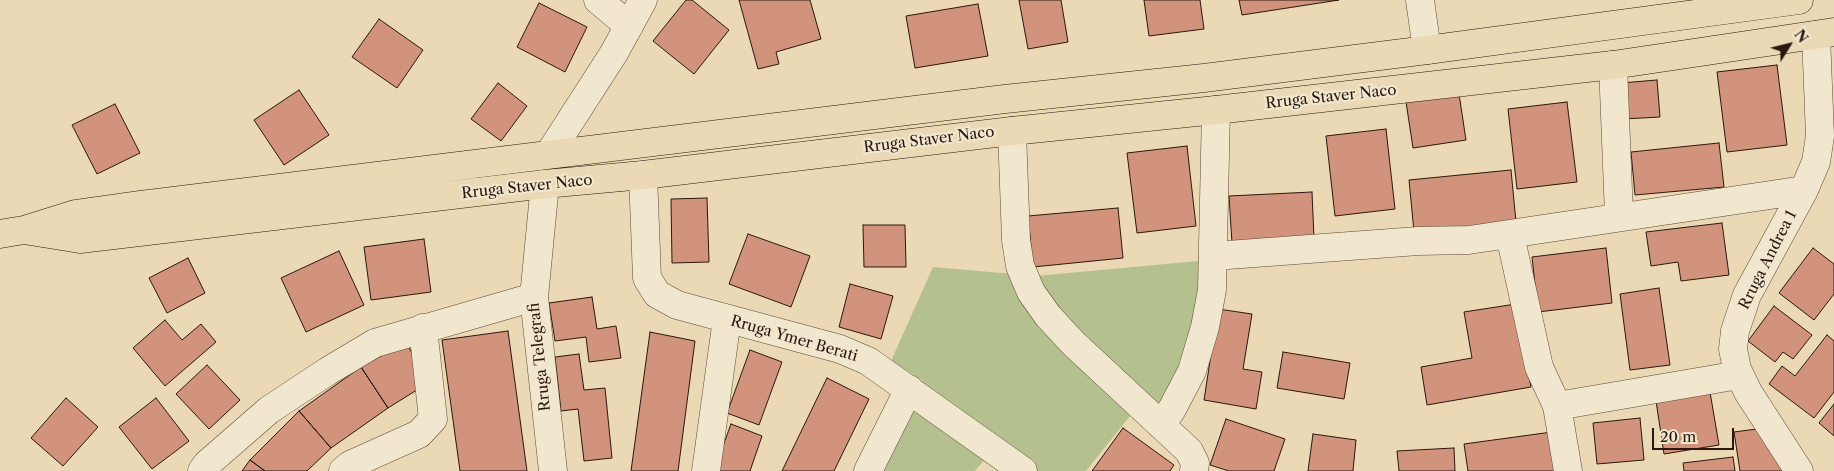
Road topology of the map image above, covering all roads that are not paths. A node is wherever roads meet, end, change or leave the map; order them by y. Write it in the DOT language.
graph roads {
  1 [pos="598,0"];
  2 [pos="643,0"];
  3 [pos="1420,0"];
  4 [pos="1799,0"];
  5 [pos="629,26"];
  6 [pos="1825,34"];
  7 [pos="1427,50"];
  8 [pos="1613,64"];
  9 [pos="1216,110"];
  10 [pos="1012,131"];
  11 [pos="550,154"];
  12 [pos="643,175"];
  13 [pos="546,184"];
  14 [pos="1804,190"];
  15 [pos="1619,216"];
  16 [pos="12,232"];
  17 [pos="1510,235"];
  18 [pos="1214,256"];
  19 [pos="534,297"];
  20 [pos="727,319"];
  21 [pos="423,328"];
  22 [pos="1739,374"];
  23 [pos="909,389"];
  24 [pos="1557,406"];
  25 [pos="1161,425"];
  26 [pos="202,471"];
  27 [pos="343,471"];
  28 [pos="553,471"];
  29 [pos="706,471"];
  30 [pos="868,471"];
  31 [pos="1022,471"];
  32 [pos="1194,471"];
  33 [pos="1568,471"];
  34 [pos="1800,471"];
  1 -- 5 [label="street"];
  2 -- 5 [label="street"];
  3 -- 7 [label="street"];
  4 -- 7 [label="main road, Rruga Staver Naco"];
  5 -- 11 [label="street"];
  6 -- 8 [label="main road, Rruga Staver Naco"];
  6 -- 14 [label="street, Rruga Andrea 1"];
  7 -- 11 [label="main road, Rruga Staver Naco"];
  8 -- 9 [label="main road, Rruga Staver Naco"];
  8 -- 15 [label="street"];
  9 -- 10 [label="main road, Rruga Staver Naco"];
  9 -- 18 [label="street"];
  10 -- 12 [label="main road, Rruga Staver Naco"];
  10 -- 25 [label="street"];
  11 -- 16 [label="main road, Rruga Staver Naco"];
  12 -- 13 [label="main road, Rruga Staver Naco"];
  12 -- 20 [label="street, Rruga Ymer Berati"];
  13 -- 16 [label="main road, Rruga Staver Naco"];
  13 -- 19 [label="street, Rruga Telegrafi"];
  14 -- 15 [label="street"];
  14 -- 22 [label="street, Rruga Andrea 1"];
  15 -- 17 [label="street"];
  17 -- 18 [label="street"];
  17 -- 24 [label="street"];
  18 -- 25 [label="street"];
  19 -- 21 [label="street"];
  19 -- 28 [label="street, Rruga Telegrafi"];
  20 -- 23 [label="street, Rruga Ymer Berati"];
  20 -- 29 [label="street"];
  21 -- 26 [label="street"];
  21 -- 27 [label="street"];
  22 -- 24 [label="street"];
  22 -- 34 [label="street, Rruga Andrea 1"];
  23 -- 30 [label="street"];
  23 -- 31 [label="street, Rruga Ymer Berati"];
  24 -- 33 [label="street"];
  25 -- 32 [label="street"];
}
